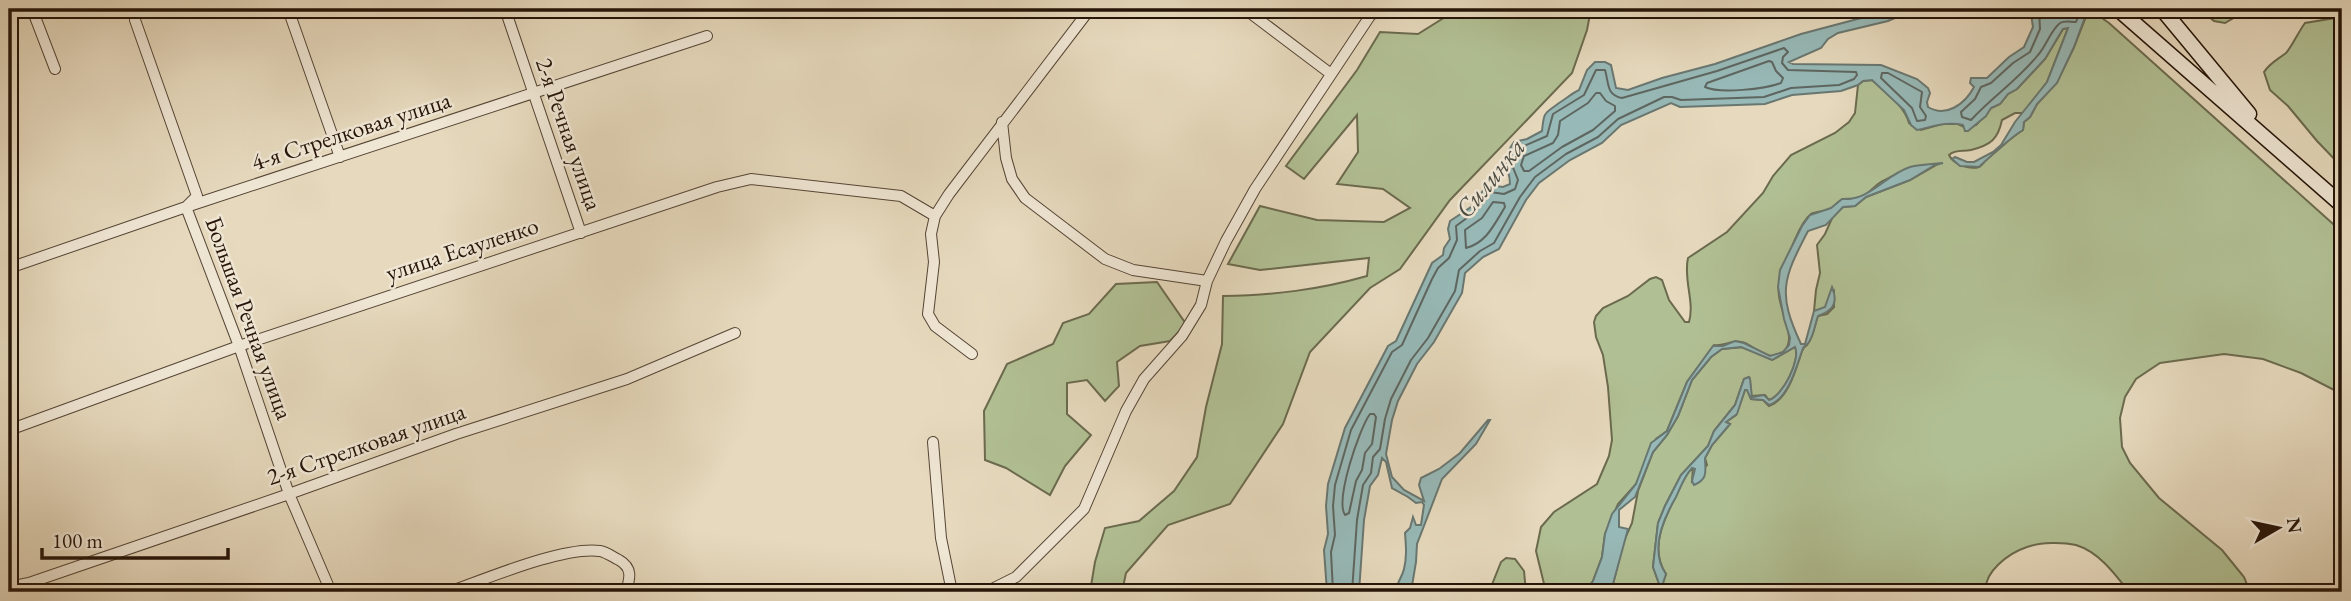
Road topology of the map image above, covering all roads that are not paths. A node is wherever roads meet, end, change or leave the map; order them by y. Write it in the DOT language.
graph roads {
  1 [pos="32,9"];
  2 [pos="288,9"];
  3 [pos="505,9"];
  4 [pos="1090,9"];
  5 [pos="1245,9"];
  6 [pos="1378,9"];
  7 [pos="2118,9"];
  8 [pos="2162,9"];
  9 [pos="135,20"];
  10 [pos="707,36"];
  11 [pos="55,69"];
  12 [pos="1331,74"];
  13 [pos="533,92"];
  14 [pos="1002,122"];
  15 [pos="2274,145"];
  16 [pos="340,157"];
  17 [pos="2342,205"];
  18 [pos="186,207"];
  19 [pos="936,216"];
  20 [pos="581,233"];
  21 [pos="9,268"];
  22 [pos="1207,281"];
  23 [pos="735,333"];
  24 [pos="239,346"];
  25 [pos="972,354"];
  26 [pos="9,430"];
  27 [pos="933,442"];
  28 [pos="289,494"];
  29 [pos="9,587"];
  30 [pos="331,592"];
  31 [pos="449,592"];
  32 [pos="626,592"];
  33 [pos="952,592"];
  34 [pos="986,592"];
  1 -- 11 [label="street"];
  2 -- 16 [label="street"];
  3 -- 13 [label="street, 2-я Речная улица"];
  4 -- 14 [label="street"];
  5 -- 12 [label="street"];
  6 -- 12 [label="street"];
  7 -- 15 [label="main road"];
  8 -- 15 [label="main road"];
  9 -- 18 [label="street, Большая Речная улица"];
  10 -- 13 [label="street, 4-я Стрелковая улица"];
  12 -- 22 [label="street"];
  13 -- 16 [label="street, 4-я Стрелковая улица"];
  13 -- 20 [label="street, 2-я Речная улица"];
  14 -- 19 [label="street"];
  14 -- 22 [label="street"];
  15 -- 17 [label="main road"];
  16 -- 18 [label="street, 4-я Стрелковая улица"];
  18 -- 21 [label="street, 4-я Стрелковая улица"];
  18 -- 24 [label="street, Большая Речная улица"];
  19 -- 20 [label="street, улица Есауленко"];
  19 -- 25 [label="street"];
  20 -- 24 [label="street, улица Есауленко"];
  22 -- 34 [label="street"];
  23 -- 28 [label="street, 2-я Стрелковая улица"];
  24 -- 26 [label="street, улица Есауленко"];
  24 -- 28 [label="street, Большая Речная улица"];
  27 -- 33 [label="street"];
  28 -- 29 [label="street, 2-я Стрелковая улица"];
  28 -- 30 [label="street, Большая Речная улица"];
  31 -- 32 [label="street"];
}
